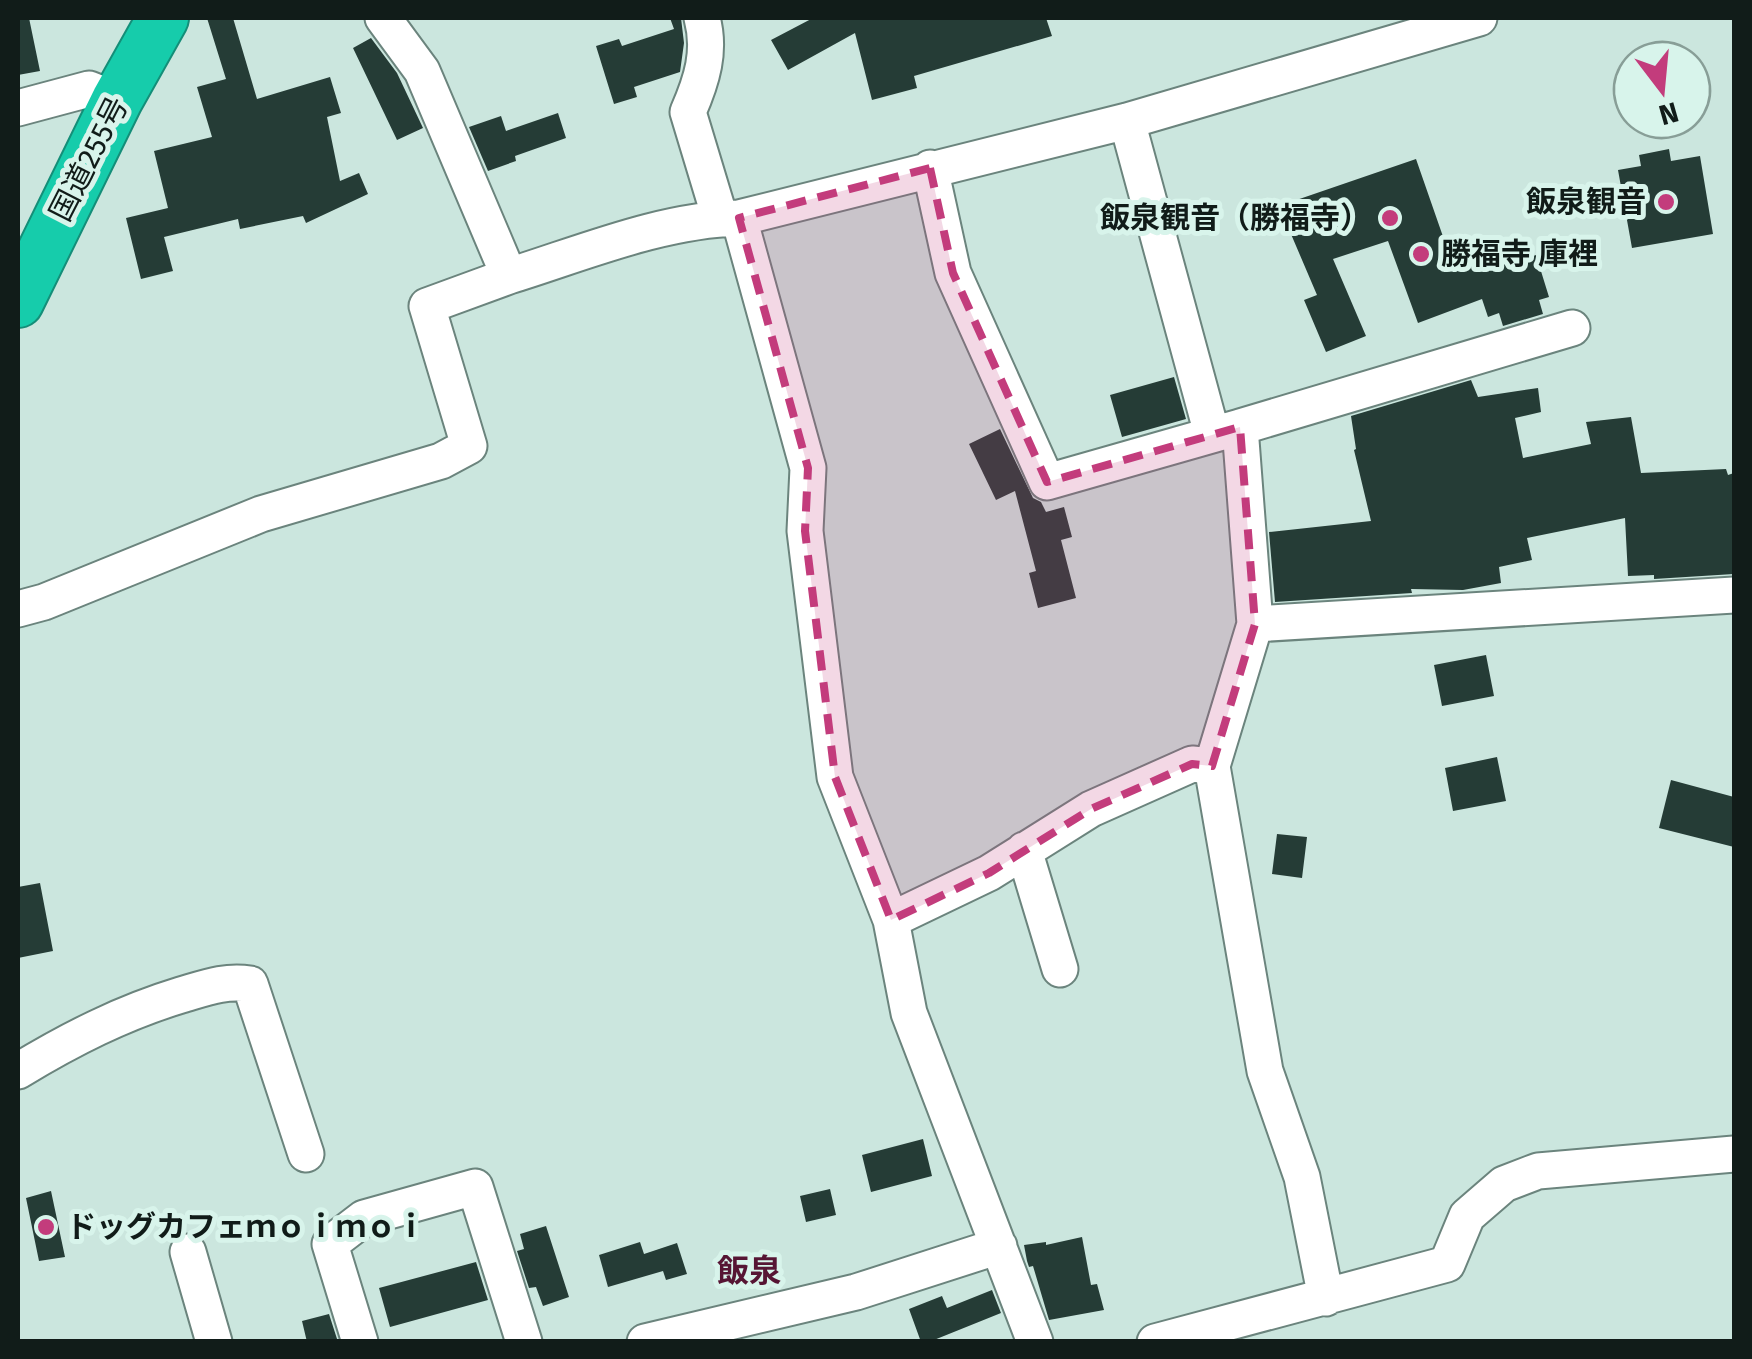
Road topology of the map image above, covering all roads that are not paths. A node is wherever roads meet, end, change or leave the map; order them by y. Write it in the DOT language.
graph roads {
  1 [pos="163,18"];
  2 [pos="383,18"];
  3 [pos="702,18"];
  4 [pos="1479,18"];
  5 [pos="117,100"];
  6 [pos="18,108"];
  7 [pos="1128,120"];
  8 [pos="930,168"];
  9 [pos="730,218"];
  10 [pos="509,276"];
  11 [pos="18,302"];
  12 [pos="1572,328"];
  13 [pos="1226,431"];
  14 [pos="1734,595"];
  15 [pos="18,609"];
  16 [pos="1255,624"];
  17 [pos="1212,766"];
  18 [pos="1024,850"];
  19 [pos="891,920"];
  20 [pos="1060,969"];
  21 [pos="18,1071"];
  22 [pos="306,1154"];
  23 [pos="1734,1154"];
  24 [pos="999,1246"];
  25 [pos="188,1252"];
  26 [pos="1326,1298"];
  27 [pos="214,1342"];
  28 [pos="360,1342"];
  29 [pos="524,1342"];
  30 [pos="645,1342"];
  31 [pos="1035,1342"];
  32 [pos="1155,1342"];
  1 -- 5 [label="highway, 国道255号"];
  2 -- 10 [label="street"];
  3 -- 9 [label="street"];
  4 -- 7 [label="street"];
  5 -- 6 [label="street"];
  5 -- 11 [label="highway, 国道255号"];
  7 -- 8 [label="street"];
  7 -- 13 [label="street"];
  8 -- 9 [label="street"];
  8 -- 13 [label="street"];
  9 -- 10 [label="street"];
  9 -- 19 [label="street"];
  10 -- 15 [label="street"];
  12 -- 13 [label="street"];
  13 -- 16 [label="street"];
  14 -- 16 [label="street"];
  16 -- 17 [label="street"];
  17 -- 18 [label="street"];
  17 -- 26 [label="street"];
  18 -- 19 [label="street"];
  18 -- 20 [label="street"];
  19 -- 24 [label="street"];
  21 -- 22 [label="street"];
  23 -- 26 [label="street"];
  24 -- 30 [label="street"];
  24 -- 31 [label="street"];
  25 -- 27 [label="street"];
  26 -- 32 [label="street"];
  28 -- 29 [label="street"];
}
